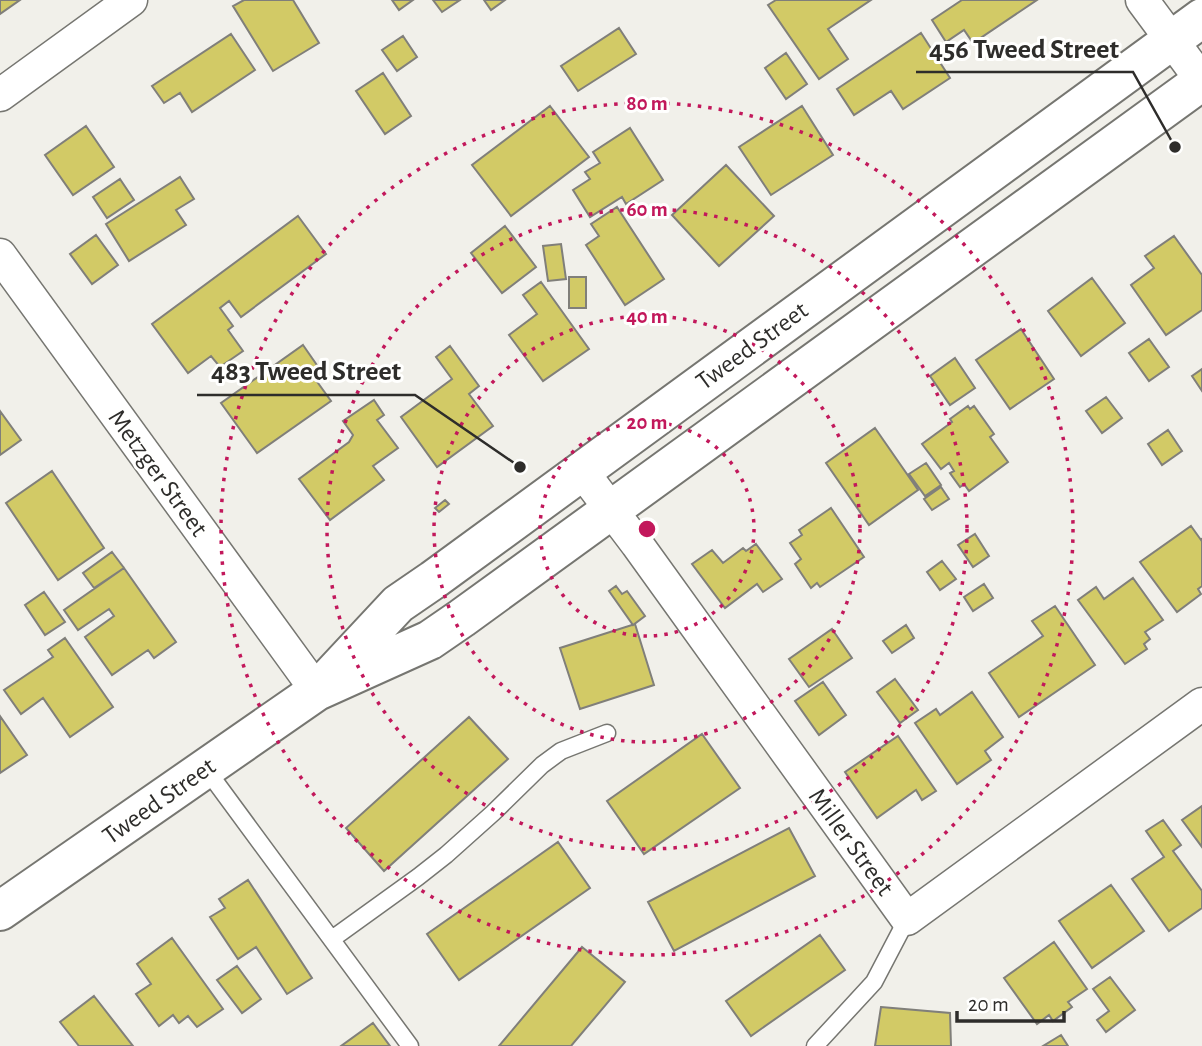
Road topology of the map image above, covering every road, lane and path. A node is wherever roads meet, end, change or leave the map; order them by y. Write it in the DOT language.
graph roads {
  1 [pos="131,0"];
  2 [pos="1143,0"];
  3 [pos="1202,18"];
  4 [pos="1171,40"];
  5 [pos="1202,81"];
  6 [pos="0,95"];
  7 [pos="0,255"];
  8 [pos="581,471"];
  9 [pos="611,510"];
  10 [pos="317,691"];
  11 [pos="1202,704"];
  12 [pos="607,733"];
  13 [pos="206,769"];
  14 [pos="0,911"];
  15 [pos="906,919"];
  16 [pos="332,939"];
  17 [pos="410,1046"];
  18 [pos="815,1046"];
  1 -- 6 [label="street"];
  2 -- 4 [label="street"];
  3 -- 4 [label="main road, Tweed Street"];
  4 -- 5 [label="street"];
  4 -- 8 [label="main road, Tweed Street"];
  5 -- 9 [label="main road, Tweed Street"];
  7 -- 10 [label="street, Metzger Street"];
  8 -- 9 [label="street, Miller Street"];
  8 -- 10 [label="main road, Tweed Street"];
  9 -- 10 [label="main road, Tweed Street"];
  9 -- 15 [label="street, Miller Street"];
  10 -- 13 [label="main road, Tweed Street"];
  11 -- 15 [label="street, Miller Street"];
  12 -- 16 [label="lane"];
  13 -- 14 [label="main road, Tweed Street"];
  13 -- 16 [label="lane"];
  15 -- 18 [label="lane"];
  16 -- 17 [label="lane"];
}
